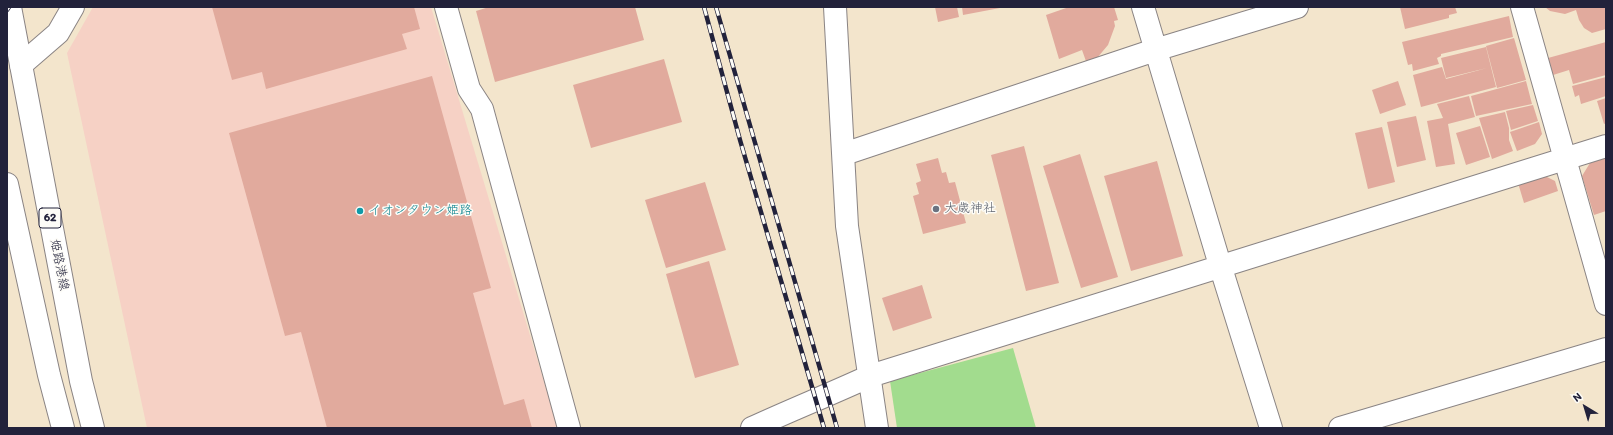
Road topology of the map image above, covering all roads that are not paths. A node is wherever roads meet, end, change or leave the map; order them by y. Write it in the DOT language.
graph roads {
  1 [pos="10,7"];
  2 [pos="73,7"];
  3 [pos="446,7"];
  4 [pos="835,7"];
  5 [pos="1143,7"];
  6 [pos="1297,7"];
  7 [pos="1522,7"];
  8 [pos="1156,50"];
  9 [pos="20,65"];
  10 [pos="1606,146"];
  11 [pos="844,154"];
  12 [pos="1564,159"];
  13 [pos="7,184"];
  14 [pos="1220,265"];
  15 [pos="1606,304"];
  16 [pos="1606,349"];
  17 [pos="870,376"];
  18 [pos="63,428"];
  19 [pos="93,428"];
  20 [pos="569,428"];
  21 [pos="752,428"];
  22 [pos="877,428"];
  23 [pos="1271,428"];
  24 [pos="1340,428"];
  1 -- 9 [label="street, 姫路港線 / 62"];
  2 -- 9 [label="street"];
  3 -- 20 [label="street"];
  4 -- 11 [label="street"];
  5 -- 8 [label="street"];
  6 -- 8 [label="street"];
  7 -- 12 [label="street"];
  8 -- 11 [label="street"];
  8 -- 14 [label="street"];
  9 -- 19 [label="street, 姫路港線 / 62"];
  10 -- 12 [label="street"];
  11 -- 17 [label="street"];
  12 -- 14 [label="street"];
  12 -- 15 [label="street"];
  13 -- 18 [label="street"];
  14 -- 17 [label="street"];
  14 -- 23 [label="street"];
  16 -- 24 [label="street"];
  17 -- 21 [label="street"];
  17 -- 22 [label="street"];
}
